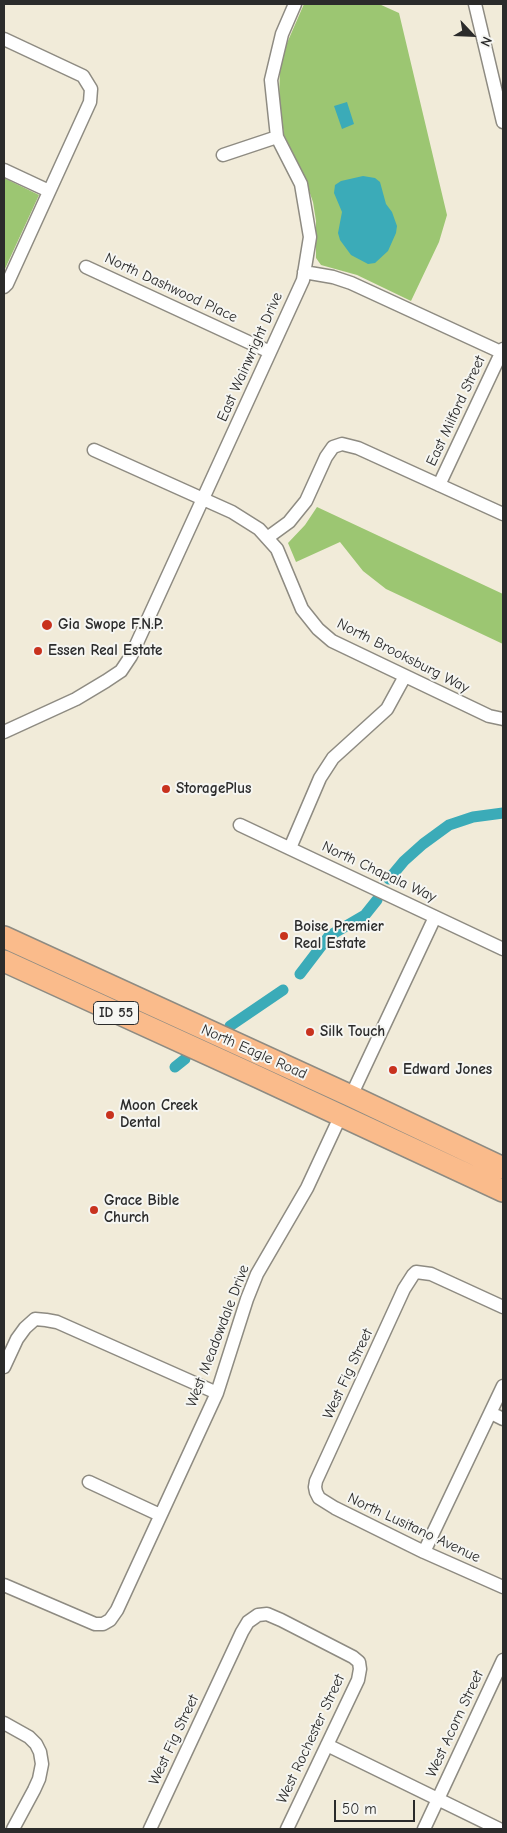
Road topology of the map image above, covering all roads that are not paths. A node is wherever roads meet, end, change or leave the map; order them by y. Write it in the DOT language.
graph roads {
  1 [pos="295,4"];
  2 [pos="474,4"];
  3 [pos="4,39"];
  4 [pos="503,122"];
  5 [pos="277,137"];
  6 [pos="223,155"];
  7 [pos="4,170"];
  8 [pos="49,191"];
  9 [pos="86,267"];
  10 [pos="304,272"];
  11 [pos="4,287"];
  12 [pos="503,351"];
  13 [pos="270,352"];
  14 [pos="94,450"];
  15 [pos="439,485"];
  16 [pos="203,500"];
  17 [pos="503,514"];
  18 [pos="267,538"];
  19 [pos="405,676"];
  20 [pos="503,719"];
  21 [pos="4,732"];
  22 [pos="240,825"];
  23 [pos="290,848"];
  24 [pos="435,917"];
  25 [pos="4,937"];
  26 [pos="503,949"];
  27 [pos="4,961"];
  28 [pos="352,1096"];
  29 [pos="304,1098"];
  30 [pos="389,1114"];
  31 [pos="341,1115"];
  32 [pos="503,1168"];
  33 [pos="503,1191"];
  34 [pos="503,1307"];
  35 [pos="4,1367"];
  36 [pos="503,1386"];
  37 [pos="217,1393"];
  38 [pos="490,1413"];
  39 [pos="503,1419"];
  40 [pos="89,1482"];
  41 [pos="316,1492"];
  42 [pos="160,1515"];
  43 [pos="424,1552"];
  44 [pos="4,1585"];
  45 [pos="503,1587"];
  46 [pos="258,1615"];
  47 [pos="503,1660"];
  48 [pos="4,1723"];
  49 [pos="327,1745"];
  50 [pos="438,1799"];
  51 [pos="13,1829"];
  52 [pos="150,1829"];
  53 [pos="287,1829"];
  54 [pos="424,1829"];
  55 [pos="498,1829"];
  1 -- 5 [label="street, East Wainwright Drive"];
  2 -- 4 [label="street"];
  3 -- 8 [label="street"];
  5 -- 6 [label="street"];
  5 -- 10 [label="street, East Wainwright Drive"];
  7 -- 8 [label="street"];
  8 -- 11 [label="street"];
  9 -- 13 [label="street, North Dashwood Place"];
  10 -- 12 [label="street"];
  10 -- 13 [label="street, East Wainwright Drive"];
  12 -- 15 [label="street, East Milford Street"];
  13 -- 16 [label="street, East Wainwright Drive"];
  14 -- 16 [label="street, North Brooksburg Way"];
  15 -- 17 [label="street"];
  15 -- 18 [label="street"];
  16 -- 18 [label="street, North Brooksburg Way"];
  16 -- 21 [label="street, East Wainwright Drive"];
  18 -- 19 [label="street, North Brooksburg Way"];
  19 -- 20 [label="street, North Brooksburg Way"];
  19 -- 23 [label="street"];
  22 -- 23 [label="street, North Chapala Way"];
  23 -- 24 [label="street, North Chapala Way"];
  24 -- 26 [label="street, North Chapala Way"];
  24 -- 28 [label="street"];
  25 -- 28 [label="highway, North Eagle Road / ID 55"];
  27 -- 29 [label="highway, North Eagle Road / ID 55"];
  28 -- 29 [label="highway"];
  28 -- 30 [label="highway, North Eagle Road / ID 55"];
  29 -- 31 [label="highway, North Eagle Road / ID 55"];
  30 -- 31 [label="highway"];
  30 -- 32 [label="highway, North Eagle Road / ID 55"];
  31 -- 33 [label="highway, North Eagle Road / ID 55"];
  31 -- 37 [label="street, West Meadowdale Drive"];
  34 -- 41 [label="street, West Fig Street"];
  35 -- 37 [label="street"];
  36 -- 38 [label="street"];
  37 -- 42 [label="street, West Meadowdale Drive"];
  38 -- 39 [label="street"];
  38 -- 43 [label="street"];
  40 -- 42 [label="street"];
  41 -- 43 [label="street, North Lusitano Avenue"];
  42 -- 44 [label="street, West Meadowdale Drive"];
  43 -- 45 [label="street, North Lusitano Avenue"];
  46 -- 49 [label="street, West Rochester Street"];
  46 -- 52 [label="street, West Fig Street"];
  47 -- 50 [label="street, West Acorn Street"];
  48 -- 51 [label="street"];
  49 -- 50 [label="street"];
  49 -- 53 [label="street, West Rochester Street"];
  50 -- 54 [label="street, West Acorn Street"];
  50 -- 55 [label="street"];
}
